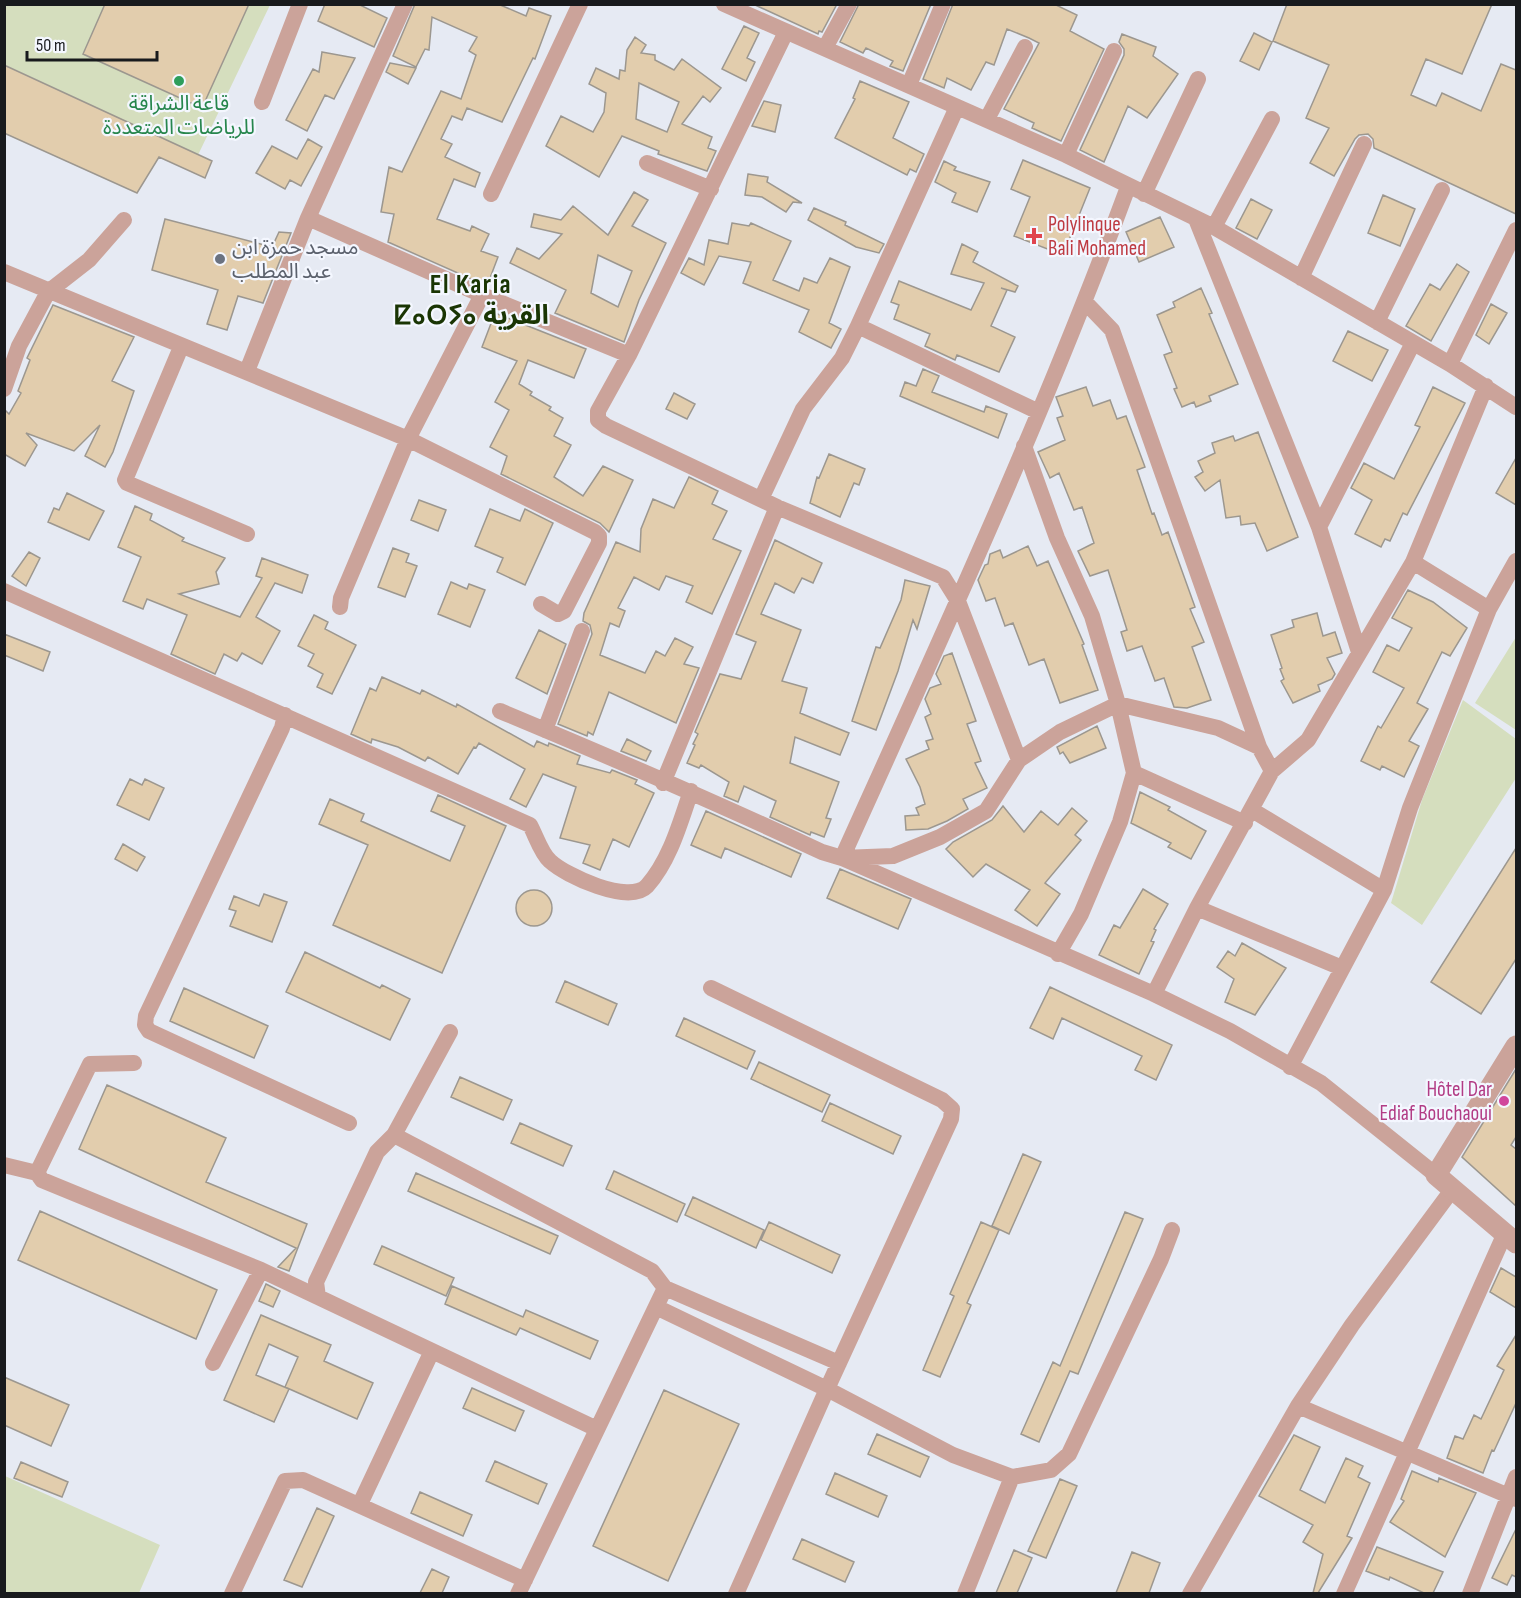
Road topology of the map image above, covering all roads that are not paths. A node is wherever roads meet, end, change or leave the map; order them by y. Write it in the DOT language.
graph roads {
  1 [pos="300,4"];
  2 [pos="405,4"];
  3 [pos="580,4"];
  4 [pos="724,4"];
  5 [pos="849,4"];
  6 [pos="944,4"];
  7 [pos="753,10"];
  8 [pos="786,32"];
  9 [pos="1025,47"];
  10 [pos="825,48"];
  11 [pos="1114,51"];
  12 [pos="1198,79"];
  13 [pos="909,85"];
  14 [pos="262,102"];
  15 [pos="957,107"];
  16 [pos="987,119"];
  17 [pos="1272,119"];
  18 [pos="1364,144"];
  19 [pos="1066,155"];
  20 [pos="647,163"];
  21 [pos="1128,187"];
  22 [pos="711,189"];
  23 [pos="1442,190"];
  24 [pos="491,194"];
  25 [pos="1144,194"];
  26 [pos="308,218"];
  27 [pos="1197,219"];
  28 [pos="124,220"];
  29 [pos="1214,227"];
  30 [pos="1516,230"];
  31 [pos="4,272"];
  32 [pos="1301,278"];
  33 [pos="48,292"];
  34 [pos="482,295"];
  35 [pos="1086,302"];
  36 [pos="1377,322"];
  37 [pos="858,326"];
  38 [pos="1413,343"];
  39 [pos="181,347"];
  40 [pos="629,355"];
  41 [pos="1450,364"];
  42 [pos="247,371"];
  43 [pos="1486,386"];
  44 [pos="4,389"];
  45 [pos="1516,406"];
  46 [pos="1039,412"];
  47 [pos="408,439"];
  48 [pos="1024,446"];
  49 [pos="761,499"];
  50 [pos="777,507"];
  51 [pos="1318,527"];
  52 [pos="247,534"];
  53 [pos="1516,561"];
  54 [pos="1413,562"];
  55 [pos="4,591"];
  56 [pos="958,601"];
  57 [pos="542,604"];
  58 [pos="340,607"];
  59 [pos="1489,609"];
  60 [pos="582,632"];
  61 [pos="1359,652"];
  62 [pos="1118,704"];
  63 [pos="500,711"];
  64 [pos="285,716"];
  65 [pos="545,730"];
  66 [pos="1259,747"];
  67 [pos="1019,760"];
  68 [pos="1272,771"];
  69 [pos="1134,773"];
  70 [pos="663,783"];
  71 [pos="691,791"];
  72 [pos="1249,817"];
  73 [pos="842,858"];
  74 [pos="1384,890"];
  75 [pos="1197,908"];
  76 [pos="1058,954"];
  77 [pos="1342,968"];
  78 [pos="711,988"];
  79 [pos="1154,994"];
  80 [pos="450,1032"];
  81 [pos="1516,1046"];
  82 [pos="134,1063"];
  83 [pos="1290,1067"];
  84 [pos="349,1123"];
  85 [pos="394,1135"];
  86 [pos="4,1165"];
  87 [pos="37,1173"];
  88 [pos="1436,1175"];
  89 [pos="1452,1190"];
  90 [pos="1172,1230"];
  91 [pos="1511,1238"];
  92 [pos="261,1270"];
  93 [pos="665,1288"];
  94 [pos="318,1297"];
  95 [pos="656,1307"];
  96 [pos="432,1351"];
  97 [pos="213,1363"];
  98 [pos="838,1363"];
  99 [pos="827,1389"];
  100 [pos="1298,1406"];
  101 [pos="597,1429"];
  102 [pos="1405,1451"];
  103 [pos="1012,1477"];
  104 [pos="1516,1477"];
  105 [pos="1513,1498"];
  106 [pos="360,1504"];
  107 [pos="523,1589"];
  108 [pos="232,1593"];
  109 [pos="736,1593"];
  110 [pos="965,1593"];
  111 [pos="1190,1593"];
  112 [pos="1344,1593"];
  113 [pos="1470,1593"];
  1 -- 14 [label="street"];
  2 -- 26 [label="street"];
  3 -- 24 [label="street"];
  4 -- 7 [label="street"];
  5 -- 10 [label="street"];
  6 -- 13 [label="street"];
  7 -- 8 [label="street"];
  8 -- 10 [label="street"];
  8 -- 22 [label="street"];
  9 -- 16 [label="street"];
  10 -- 13 [label="street"];
  11 -- 19 [label="street"];
  12 -- 25 [label="street"];
  13 -- 15 [label="street"];
  15 -- 16 [label="street"];
  15 -- 37 [label="street"];
  16 -- 19 [label="street"];
  17 -- 29 [label="street"];
  18 -- 32 [label="street"];
  19 -- 21 [label="street"];
  20 -- 22 [label="street"];
  21 -- 25 [label="street"];
  21 -- 35 [label="street"];
  22 -- 40 [label="street"];
  23 -- 36 [label="street"];
  25 -- 27 [label="street"];
  26 -- 34 [label="street"];
  26 -- 42 [label="street"];
  27 -- 29 [label="street"];
  27 -- 51 [label="street"];
  28 -- 33 [label="street"];
  29 -- 32 [label="street"];
  30 -- 41 [label="street"];
  31 -- 33 [label="street"];
  32 -- 36 [label="street"];
  33 -- 39 [label="street"];
  33 -- 44 [label="street"];
  34 -- 40 [label="street"];
  34 -- 47 [label="street"];
  35 -- 46 [label="street"];
  35 -- 66 [label="street"];
  36 -- 38 [label="street"];
  37 -- 46 [label="street"];
  37 -- 49 [label="street"];
  38 -- 41 [label="street"];
  38 -- 51 [label="street"];
  39 -- 42 [label="street"];
  39 -- 52 [label="street"];
  40 -- 49 [label="street"];
  41 -- 43 [label="street"];
  42 -- 47 [label="street"];
  43 -- 45 [label="street"];
  43 -- 54 [label="street"];
  46 -- 48 [label="street"];
  47 -- 57 [label="street"];
  47 -- 58 [label="street"];
  48 -- 56 [label="street"];
  48 -- 62 [label="street"];
  49 -- 50 [label="street"];
  50 -- 56 [label="street"];
  50 -- 70 [label="street"];
  51 -- 61 [label="street"];
  53 -- 59 [label="street"];
  54 -- 59 [label="street"];
  54 -- 61 [label="street"];
  55 -- 64 [label="street"];
  56 -- 67 [label="street"];
  56 -- 73 [label="street"];
  59 -- 74 [label="street"];
  60 -- 65 [label="street"];
  61 -- 68 [label="street"];
  62 -- 66 [label="street"];
  62 -- 67 [label="street"];
  62 -- 69 [label="street"];
  63 -- 65 [label="street"];
  64 -- 71 [label="street"];
  64 -- 84 [label="street"];
  65 -- 70 [label="street"];
  66 -- 68 [label="street"];
  67 -- 73 [label="street"];
  68 -- 72 [label="street"];
  69 -- 72 [label="street"];
  69 -- 76 [label="street"];
  70 -- 71 [label="street"];
  71 -- 73 [label="street"];
  72 -- 74 [label="street"];
  72 -- 75 [label="street"];
  73 -- 76 [label="street"];
  74 -- 77 [label="street"];
  75 -- 77 [label="street"];
  75 -- 79 [label="street"];
  76 -- 79 [label="street"];
  77 -- 83 [label="street"];
  78 -- 98 [label="street"];
  79 -- 83 [label="street"];
  80 -- 85 [label="street"];
  81 -- 88 [label="street"];
  82 -- 87 [label="street"];
  83 -- 88 [label="street"];
  85 -- 93 [label="street"];
  85 -- 94 [label="street"];
  86 -- 87 [label="street"];
  87 -- 92 [label="street"];
  88 -- 89 [label="street"];
  89 -- 91 [label="street"];
  89 -- 100 [label="street"];
  90 -- 103 [label="street"];
  91 -- 102 [label="street"];
  92 -- 94 [label="street"];
  92 -- 97 [label="street"];
  93 -- 95 [label="street"];
  93 -- 98 [label="street"];
  94 -- 96 [label="street"];
  95 -- 99 [label="street"];
  95 -- 101 [label="street"];
  96 -- 101 [label="street"];
  96 -- 106 [label="street"];
  98 -- 99 [label="street"];
  99 -- 103 [label="street"];
  99 -- 109 [label="street"];
  100 -- 102 [label="street"];
  100 -- 111 [label="street"];
  101 -- 107 [label="street"];
  102 -- 105 [label="street"];
  102 -- 112 [label="street"];
  103 -- 110 [label="street"];
  104 -- 105 [label="street"];
  105 -- 113 [label="street"];
  106 -- 107 [label="street"];
  106 -- 108 [label="street"];
}
